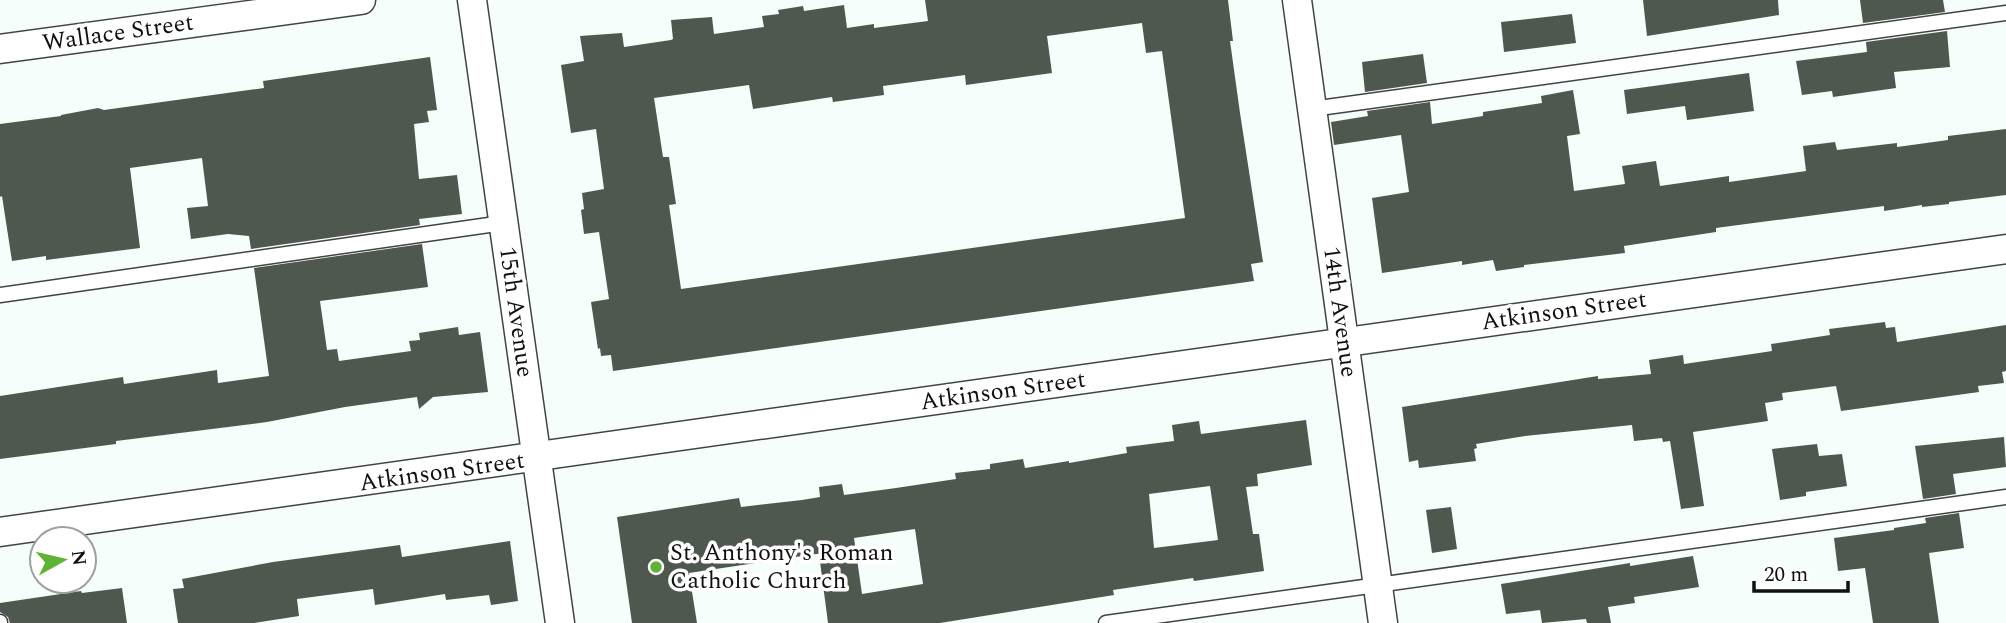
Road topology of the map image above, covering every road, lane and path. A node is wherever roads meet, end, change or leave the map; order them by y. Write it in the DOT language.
graph roads {
  1 [pos="361,0"];
  2 [pos="472,0"];
  3 [pos="1297,0"];
  4 [pos="2006,13"];
  5 [pos="0,49"];
  6 [pos="1312,108"];
  7 [pos="503,223"];
  8 [pos="2006,249"];
  9 [pos="0,295"];
  10 [pos="1344,341"];
  11 [pos="537,459"];
  12 [pos="2006,496"];
  13 [pos="0,532"];
  14 [pos="1378,586"];
  15 [pos="560,623"];
  16 [pos="1106,623"];
  17 [pos="1383,623"];
  1 -- 5 [label="street, Wallace Street"];
  2 -- 7 [label="street, 15th Avenue"];
  3 -- 6 [label="street, 14th Avenue"];
  4 -- 6 [label="lane"];
  6 -- 10 [label="street, 14th Avenue"];
  7 -- 9 [label="lane"];
  7 -- 11 [label="street, 15th Avenue"];
  8 -- 10 [label="street, Atkinson Street"];
  10 -- 11 [label="street, Atkinson Street"];
  10 -- 14 [label="street, 14th Avenue"];
  11 -- 13 [label="street, Atkinson Street"];
  11 -- 15 [label="street, 15th Avenue"];
  12 -- 14 [label="lane"];
  14 -- 16 [label="lane"];
  14 -- 17 [label="street, 14th Avenue"];
}
